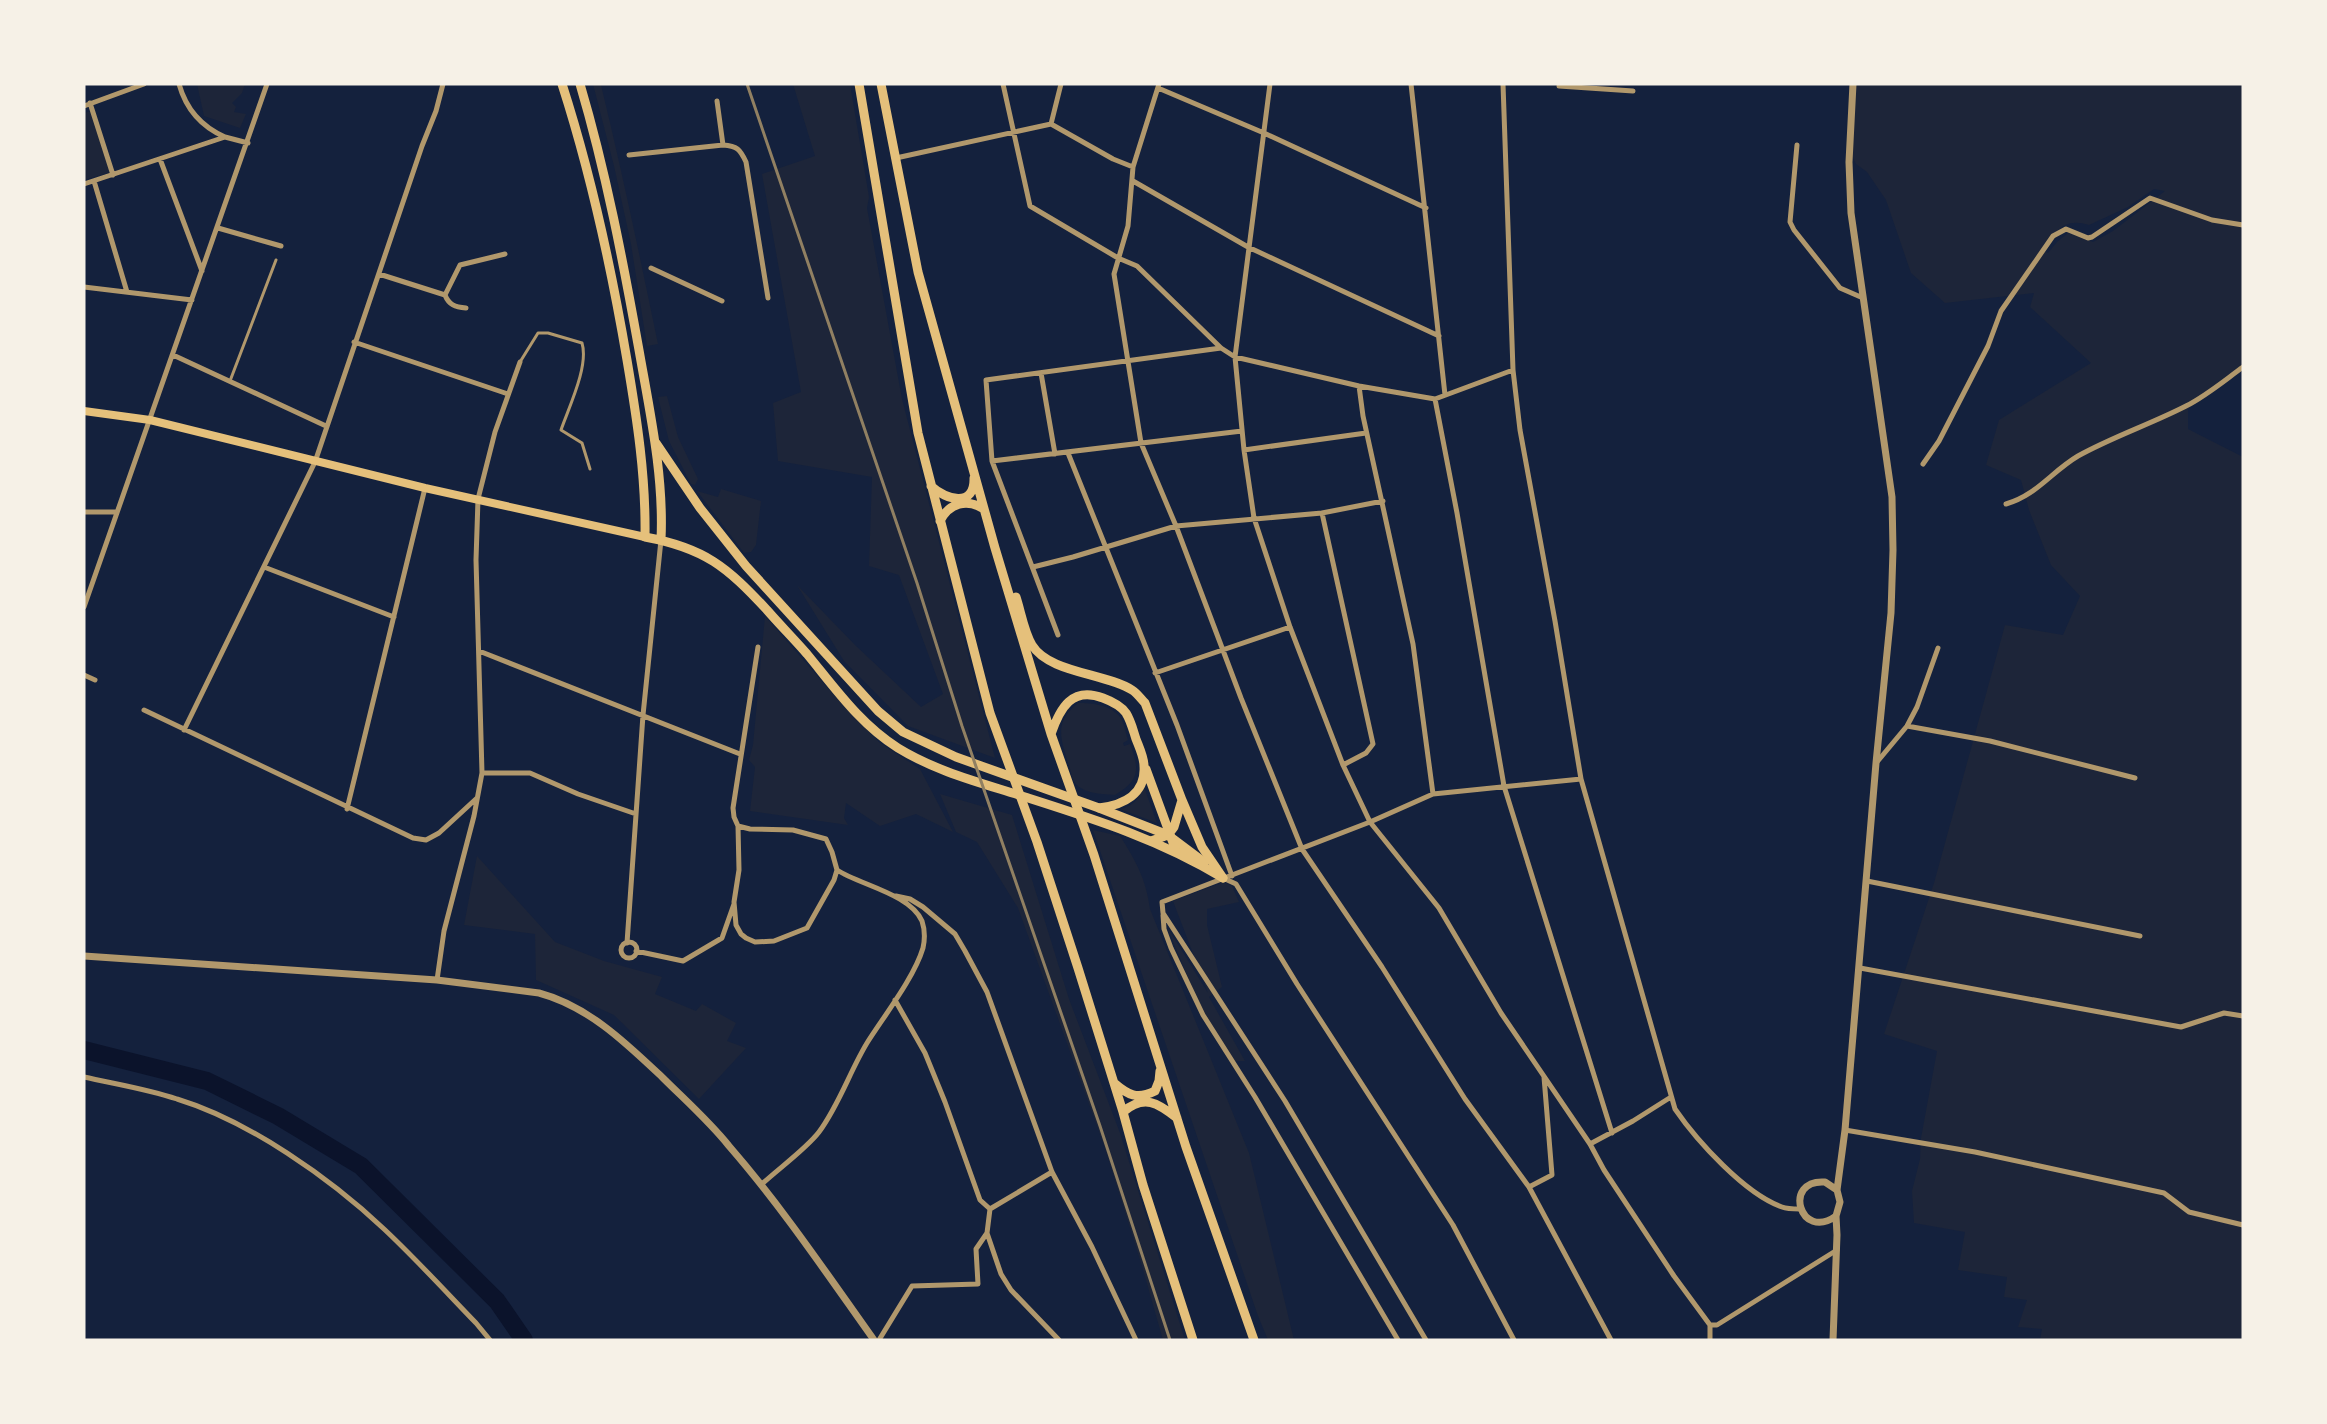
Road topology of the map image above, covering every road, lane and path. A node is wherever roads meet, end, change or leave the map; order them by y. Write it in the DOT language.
graph roads {
  1 [pos="144,84"];
  2 [pos="179,84"];
  3 [pos="267,84"];
  4 [pos="443,84"];
  5 [pos="562,84"];
  6 [pos="580,84"];
  7 [pos="859,84"];
  8 [pos="881,84"];
  9 [pos="1003,84"];
  10 [pos="1061,84"];
  11 [pos="1270,84"];
  12 [pos="1411,84"];
  13 [pos="1503,84"];
  14 [pos="1853,84"];
  15 [pos="1159,86"];
  16 [pos="1559,86"];
  17 [pos="1579,86"];
  18 [pos="1633,92"];
  19 [pos="717,101"];
  20 [pos="87,105"];
  21 [pos="1052,124"];
  22 [pos="207,128"];
  23 [pos="1014,133"];
  24 [pos="1264,133"];
  25 [pos="225,137"];
  26 [pos="211,142"];
  27 [pos="248,142"];
  28 [pos="723,145"];
  29 [pos="1797,145"];
  30 [pos="629,155"];
  31 [pos="896,158"];
  32 [pos="160,159"];
  33 [pos="1133,167"];
  34 [pos="113,175"];
  35 [pos="94,181"];
  36 [pos="1133,181"];
  37 [pos="84,184"];
  38 [pos="1426,208"];
  39 [pos="2243,225"];
  40 [pos="218,228"];
  41 [pos="281,246"];
  42 [pos="1248,247"];
  43 [pos="505,254"];
  44 [pos="1118,258"];
  45 [pos="276,260"];
  46 [pos="651,268"];
  47 [pos="202,271"];
  48 [pos="379,274"];
  49 [pos="84,287"];
  50 [pos="127,292"];
  51 [pos="445,295"];
  52 [pos="768,298"];
  53 [pos="1863,298"];
  54 [pos="192,300"];
  55 [pos="722,301"];
  56 [pos="466,308"];
  57 [pos="1439,336"];
  58 [pos="354,342"];
  59 [pos="1221,348"];
  60 [pos="173,356"];
  61 [pos="1236,357"];
  62 [pos="1128,361"];
  63 [pos="520,362"];
  64 [pos="2243,367"];
  65 [pos="1513,370"];
  66 [pos="1041,373"];
  67 [pos="230,381"];
  68 [pos="1359,386"];
  69 [pos="508,394"];
  70 [pos="1444,395"];
  71 [pos="1435,399"];
  72 [pos="84,411"];
  73 [pos="150,420"];
  74 [pos="326,426"];
  75 [pos="1242,431"];
  76 [pos="1366,433"];
  77 [pos="656,443"];
  78 [pos="1141,443"];
  79 [pos="1244,450"];
  80 [pos="1068,453"];
  81 [pos="1055,454"];
  82 [pos="992,460"];
  83 [pos="315,462"];
  84 [pos="1923,464"];
  85 [pos="591,469"];
  86 [pos="974,472"];
  87 [pos="932,486"];
  88 [pos="425,488"];
  89 [pos="478,499"];
  90 [pos="1383,501"];
  91 [pos="2006,504"];
  92 [pos="984,509"];
  93 [pos="84,512"];
  94 [pos="117,512"];
  95 [pos="1322,513"];
  96 [pos="1254,518"];
  97 [pos="940,521"];
  98 [pos="1176,526"];
  99 [pos="645,537"];
  100 [pos="661,540"];
  101 [pos="1105,547"];
  102 [pos="995,548"];
  103 [pos="264,567"];
  104 [pos="1033,567"];
  105 [pos="84,607"];
  106 [pos="394,617"];
  107 [pos="1290,627"];
  108 [pos="1058,635"];
  109 [pos="758,647"];
  110 [pos="1938,648"];
  111 [pos="479,651"];
  112 [pos="1222,651"];
  113 [pos="1155,673"];
  114 [pos="84,675"];
  115 [pos="95,680"];
  116 [pos="144,710"];
  117 [pos="643,715"];
  118 [pos="1907,726"];
  119 [pos="184,730"];
  120 [pos="1051,734"];
  121 [pos="1141,752"];
  122 [pos="740,754"];
  123 [pos="1876,764"];
  124 [pos="1343,765"];
  125 [pos="482,773"];
  126 [pos="2135,778"];
  127 [pos="1581,779"];
  128 [pos="1504,786"];
  129 [pos="1433,794"];
  130 [pos="477,798"];
  131 [pos="1182,800"];
  132 [pos="1099,807"];
  133 [pos="347,808"];
  134 [pos="636,814"];
  135 [pos="1370,822"];
  136 [pos="738,826"];
  137 [pos="1168,835"];
  138 [pos="1151,841"];
  139 [pos="1302,849"];
  140 [pos="1176,851"];
  141 [pos="837,870"];
  142 [pos="1227,876"];
  143 [pos="1867,881"];
  144 [pos="1236,884"];
  145 [pos="893,895"];
  146 [pos="734,902"];
  147 [pos="1163,913"];
  148 [pos="2140,936"];
  149 [pos="627,943"];
  150 [pos="636,951"];
  151 [pos="84,956"];
  152 [pos="1860,968"];
  153 [pos="437,980"];
  154 [pos="895,1000"];
  155 [pos="2243,1016"];
  156 [pos="1161,1064"];
  157 [pos="84,1077"];
  158 [pos="1544,1077"];
  159 [pos="1112,1082"];
  160 [pos="1671,1097"];
  161 [pos="1123,1112"];
  162 [pos="1177,1118"];
  163 [pos="1845,1130"];
  164 [pos="1612,1133"];
  165 [pos="1590,1144"];
  166 [pos="1052,1172"];
  167 [pos="762,1184"];
  168 [pos="1529,1187"];
  169 [pos="1837,1190"];
  170 [pos="990,1209"];
  171 [pos="1800,1209"];
  172 [pos="1836,1216"];
  173 [pos="2243,1225"];
  174 [pos="987,1233"];
  175 [pos="1837,1250"];
  176 [pos="1710,1325"];
  177 [pos="490,1340"];
  178 [pos="874,1340"];
  179 [pos="879,1340"];
  180 [pos="1059,1340"];
  181 [pos="1136,1340"];
  182 [pos="1193,1340"];
  183 [pos="1254,1340"];
  184 [pos="1398,1340"];
  185 [pos="1426,1340"];
  186 [pos="1514,1340"];
  187 [pos="1611,1340"];
  188 [pos="1710,1340"];
  189 [pos="1833,1340"];
  1 -- 20 [label="street"];
  2 -- 22 [label="street"];
  3 -- 27 [label="street"];
  4 -- 48 [label="street"];
  5 -- 99 [label="main road"];
  6 -- 77 [label="main road"];
  7 -- 87 [label="main road"];
  8 -- 31 [label="main road"];
  9 -- 23 [label="street"];
  10 -- 21 [label="street"];
  11 -- 24 [label="street"];
  12 -- 38 [label="street"];
  13 -- 65 [label="street"];
  14 -- 53 [label="street"];
  15 -- 24 [label="street"];
  15 -- 33 [label="street"];
  16 -- 17 [label="street"];
  17 -- 18 [label="street"];
  19 -- 28 [label="street"];
  20 -- 34 [label="street"];
  21 -- 23 [label="street"];
  21 -- 33 [label="street"];
  22 -- 25 [label="street"];
  22 -- 26 [label="street"];
  23 -- 31 [label="street"];
  23 -- 44 [label="street"];
  24 -- 38 [label="street"];
  24 -- 42 [label="street"];
  25 -- 26 [label="street"];
  25 -- 27 [label="street"];
  26 -- 32 [label="street"];
  27 -- 40 [label="street"];
  28 -- 30 [label="street"];
  28 -- 52 [label="street"];
  29 -- 53 [label="street"];
  31 -- 86 [label="main road"];
  32 -- 34 [label="street"];
  32 -- 47 [label="street"];
  33 -- 36 [label="street"];
  34 -- 35 [label="street"];
  35 -- 37 [label="street"];
  35 -- 50 [label="street"];
  36 -- 42 [label="street"];
  36 -- 44 [label="street"];
  38 -- 57 [label="street"];
  39 -- 84 [label="street"];
  40 -- 41 [label="street"];
  40 -- 47 [label="street"];
  42 -- 57 [label="street"];
  42 -- 61 [label="street"];
  43 -- 51 [label="street"];
  44 -- 59 [label="street"];
  44 -- 62 [label="street"];
  45 -- 67 [label="lane"];
  46 -- 55 [label="street"];
  47 -- 54 [label="street"];
  48 -- 51 [label="street"];
  48 -- 58 [label="street"];
  49 -- 50 [label="street"];
  50 -- 54 [label="street"];
  51 -- 56 [label="street"];
  53 -- 123 [label="street"];
  54 -- 60 [label="street"];
  57 -- 70 [label="street"];
  58 -- 69 [label="street"];
  58 -- 74 [label="street"];
  59 -- 61 [label="street"];
  59 -- 62 [label="street"];
  60 -- 67 [label="street"];
  60 -- 73 [label="street"];
  61 -- 68 [label="street"];
  61 -- 75 [label="street"];
  62 -- 66 [label="street"];
  62 -- 78 [label="street"];
  63 -- 69 [label="street"];
  63 -- 85 [label="lane"];
  64 -- 91 [label="street"];
  65 -- 70 [label="street"];
  65 -- 127 [label="street"];
  66 -- 81 [label="street"];
  66 -- 82 [label="street"];
  67 -- 74 [label="street"];
  68 -- 71 [label="street"];
  68 -- 76 [label="street"];
  69 -- 89 [label="street"];
  70 -- 71 [label="street"];
  71 -- 128 [label="street"];
  72 -- 73 [label="main road"];
  73 -- 83 [label="main road"];
  73 -- 94 [label="street"];
  74 -- 83 [label="street"];
  75 -- 78 [label="street"];
  75 -- 79 [label="street"];
  76 -- 79 [label="street"];
  76 -- 90 [label="street"];
  77 -- 100 [label="main road"];
  77 -- 132 [label="main road"];
  78 -- 80 [label="street"];
  78 -- 98 [label="street"];
  79 -- 96 [label="street"];
  80 -- 81 [label="street"];
  80 -- 101 [label="street"];
  81 -- 82 [label="street"];
  82 -- 104 [label="street"];
  83 -- 88 [label="main road"];
  83 -- 103 [label="street"];
  86 -- 87 [label="main road"];
  86 -- 92 [label="main road"];
  87 -- 97 [label="main road"];
  88 -- 89 [label="main road"];
  88 -- 106 [label="street"];
  89 -- 99 [label="main road"];
  89 -- 111 [label="street"];
  90 -- 95 [label="street"];
  90 -- 129 [label="street"];
  92 -- 97 [label="main road"];
  92 -- 102 [label="main road"];
  93 -- 94 [label="street"];
  94 -- 105 [label="street"];
  95 -- 96 [label="street"];
  95 -- 124 [label="street"];
  96 -- 98 [label="street"];
  96 -- 107 [label="street"];
  97 -- 159 [label="main road"];
  98 -- 101 [label="street"];
  98 -- 112 [label="street"];
  99 -- 100 [label="main road"];
  100 -- 117 [label="street"];
  100 -- 138 [label="main road"];
  101 -- 104 [label="street"];
  101 -- 113 [label="street"];
  102 -- 120 [label="main road"];
  102 -- 131 [label="main road"];
  103 -- 106 [label="street"];
  103 -- 119 [label="street"];
  104 -- 108 [label="street"];
  106 -- 133 [label="street"];
  107 -- 112 [label="street"];
  107 -- 124 [label="street"];
  109 -- 122 [label="street"];
  110 -- 118 [label="street"];
  111 -- 117 [label="street"];
  111 -- 125 [label="street"];
  112 -- 113 [label="street"];
  112 -- 139 [label="street"];
  113 -- 142 [label="street"];
  114 -- 115 [label="street"];
  116 -- 119 [label="street"];
  117 -- 122 [label="street"];
  117 -- 134 [label="street"];
  118 -- 123 [label="street"];
  118 -- 126 [label="street"];
  119 -- 133 [label="street"];
  120 -- 121 [label="main road"];
  120 -- 156 [label="main road"];
  121 -- 132 [label="main road"];
  121 -- 137 [label="main road"];
  122 -- 136 [label="street"];
  123 -- 143 [label="street"];
  124 -- 135 [label="street"];
  125 -- 130 [label="street"];
  125 -- 134 [label="street"];
  127 -- 128 [label="street"];
  127 -- 160 [label="street"];
  128 -- 129 [label="street"];
  128 -- 164 [label="street"];
  129 -- 135 [label="street"];
  130 -- 133 [label="street"];
  130 -- 153 [label="street"];
  131 -- 137 [label="main road"];
  131 -- 142 [label="main road"];
  132 -- 137 [label="main road"];
  134 -- 149 [label="street"];
  135 -- 139 [label="street"];
  135 -- 158 [label="street"];
  136 -- 141 [label="street"];
  136 -- 146 [label="street"];
  137 -- 138 [label="main road"];
  137 -- 140 [label="main road"];
  137 -- 142 [label="main road"];
  138 -- 140 [label="main road"];
  139 -- 142 [label="street"];
  139 -- 168 [label="street"];
  140 -- 142 [label="main road"];
  141 -- 145 [label="street"];
  141 -- 146 [label="street"];
  142 -- 144 [label="street"];
  142 -- 144 [label="street"];
  142 -- 147 [label="street"];
  143 -- 148 [label="street"];
  143 -- 152 [label="street"];
  144 -- 186 [label="street"];
  145 -- 154 [label="street"];
  145 -- 166 [label="street"];
  146 -- 150 [label="street"];
  147 -- 184 [label="street"];
  147 -- 185 [label="street"];
  149 -- 150 [label="street"];
  149 -- 150 [label="street"];
  151 -- 153 [label="street"];
  152 -- 155 [label="street"];
  152 -- 163 [label="street"];
  153 -- 167 [label="street"];
  154 -- 167 [label="street"];
  154 -- 170 [label="street"];
  156 -- 159 [label="main road"];
  156 -- 162 [label="main road"];
  157 -- 177 [label="street"];
  158 -- 165 [label="street"];
  158 -- 168 [label="street"];
  159 -- 161 [label="main road"];
  160 -- 164 [label="street"];
  160 -- 171 [label="street"];
  161 -- 162 [label="main road"];
  161 -- 182 [label="main road"];
  162 -- 183 [label="main road"];
  163 -- 169 [label="street"];
  163 -- 173 [label="street"];
  164 -- 165 [label="street"];
  165 -- 176 [label="street"];
  166 -- 170 [label="street"];
  166 -- 181 [label="street"];
  167 -- 178 [label="street"];
  168 -- 187 [label="street"];
  169 -- 171 [label="street"];
  169 -- 172 [label="street"];
  170 -- 174 [label="street"];
  171 -- 172 [label="street"];
  172 -- 175 [label="street"];
  174 -- 179 [label="street"];
  174 -- 180 [label="street"];
  175 -- 176 [label="street"];
  175 -- 189 [label="street"];
  176 -- 188 [label="street"];
}
